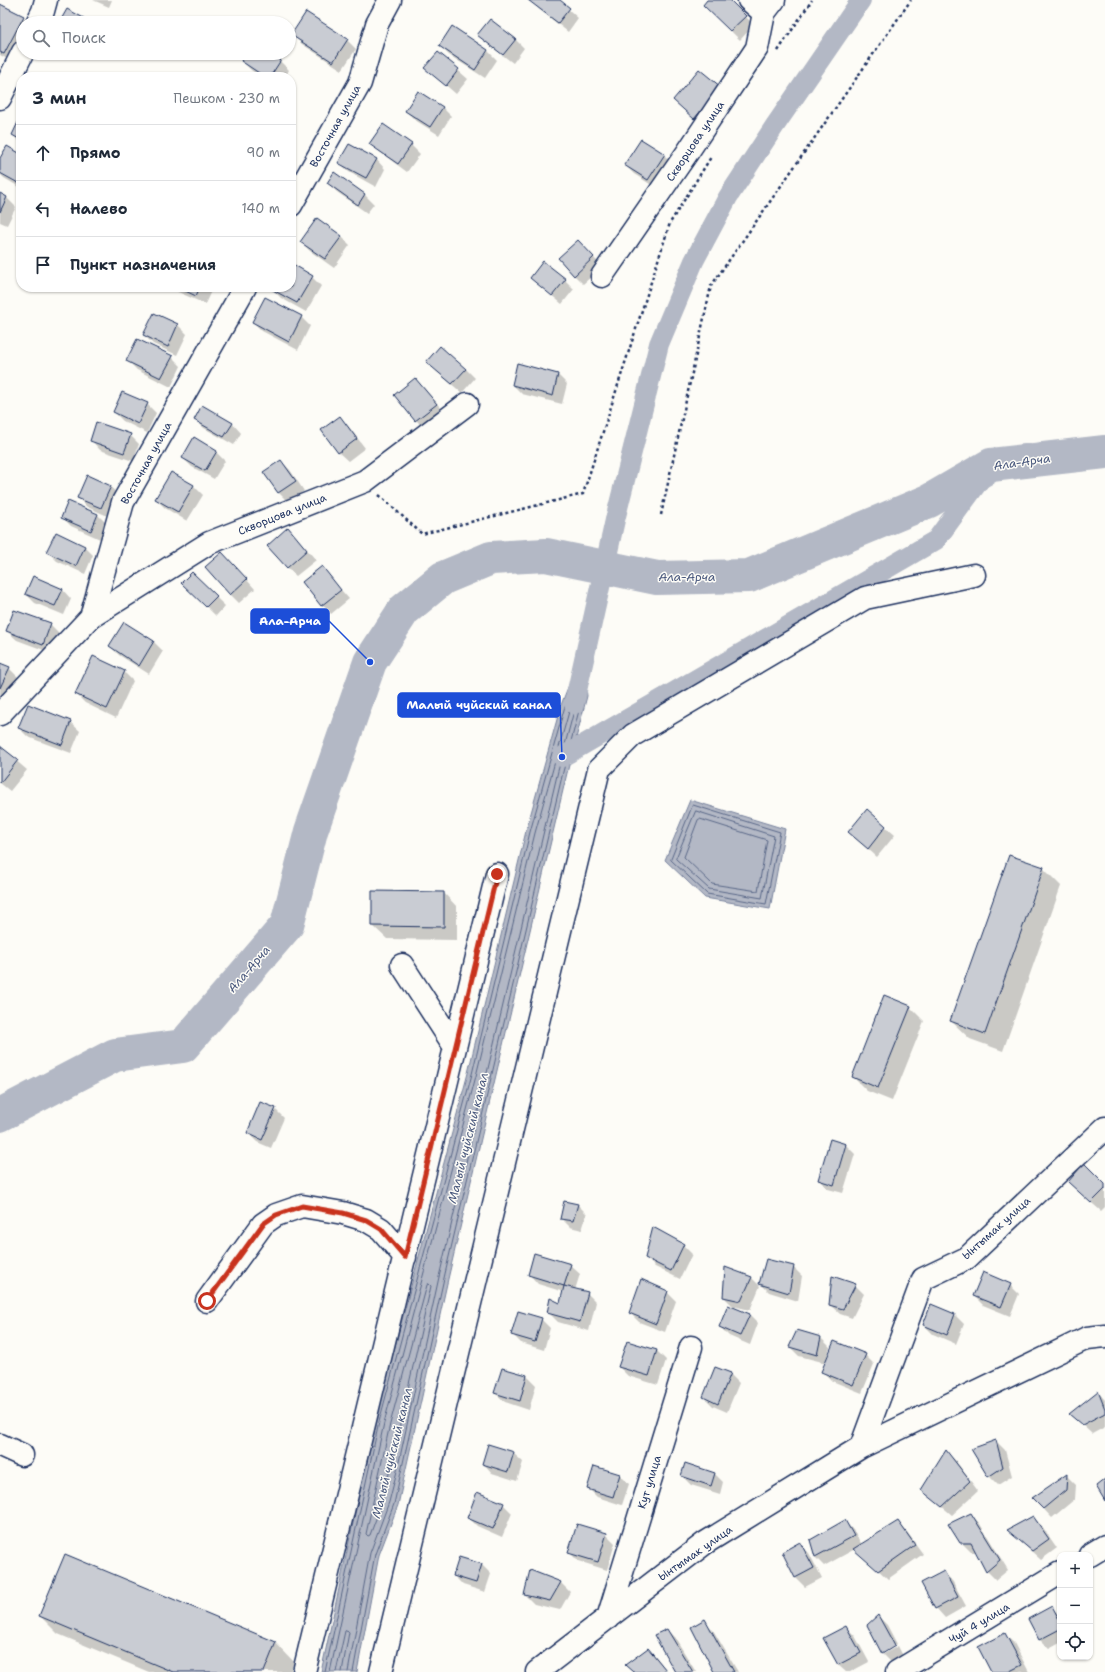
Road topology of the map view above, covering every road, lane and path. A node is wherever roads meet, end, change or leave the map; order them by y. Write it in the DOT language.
graph roads {
  1 [pos="46,0"];
  2 [pos="390,0"];
  3 [pos="812,0"];
  4 [pos="912,0"];
  5 [pos="762,4"];
  6 [pos="40,16"];
  7 [pos="778,52"];
  8 [pos="19,60"];
  9 [pos="0,98"];
  10 [pos="715,150"];
  11 [pos="296,196"];
  12 [pos="602,276"];
  13 [pos="242,292"];
  14 [pos="467,404"];
  15 [pos="365,481"];
  16 [pos="661,515"];
  17 [pos="974,576"];
  18 [pos="91,617"];
  19 [pos="0,714"];
  20 [pos="497,874"];
  21 [pos="402,965"];
  22 [pos="455,1047"];
  23 [pos="1105,1128"];
  24 [pos="405,1257"];
  25 [pos="207,1301"];
  26 [pos="1105,1336"];
  27 [pos="691,1347"];
  28 [pos="0,1445"];
  29 [pos="861,1446"];
  30 [pos="22,1456"];
  31 [pos="1105,1546"];
  32 [pos="1093,1553"];
  33 [pos="1057,1575"];
  34 [pos="608,1618"];
  35 [pos="304,1672"];
  36 [pos="381,1672"];
  37 [pos="537,1672"];
  38 [pos="897,1672"];
  1 -- 6 [label="street"];
  2 -- 11 [label="street, Восточная улица"];
  3 -- 7 [label="path"];
  4 -- 16 [label="path"];
  5 -- 12 [label="street, Скворцова улица"];
  8 -- 9 [label="street"];
  10 -- 15 [label="path"];
  13 -- 18 [label="street, Восточная улица"];
  14 -- 15 [label="street, Скворцова улица"];
  15 -- 18 [label="street, Скворцова улица"];
  17 -- 36 [label="street"];
  18 -- 19 [label="street, Восточная улица"];
  20 -- 22 [label="street"];
  21 -- 22 [label="street"];
  22 -- 24 [label="street"];
  23 -- 29 [label="street, Ынтымак улица"];
  24 -- 25 [label="street"];
  24 -- 35 [label="street"];
  26 -- 29 [label="street, Ынтымак улица"];
  27 -- 34 [label="street, Кут улица"];
  28 -- 30 [label="street"];
  29 -- 34 [label="street, Ынтымак улица"];
  31 -- 32 [label="street"];
  33 -- 38 [label="street, Чуй 4 улица"];
  34 -- 37 [label="street, Ынтымак улица"];
}
